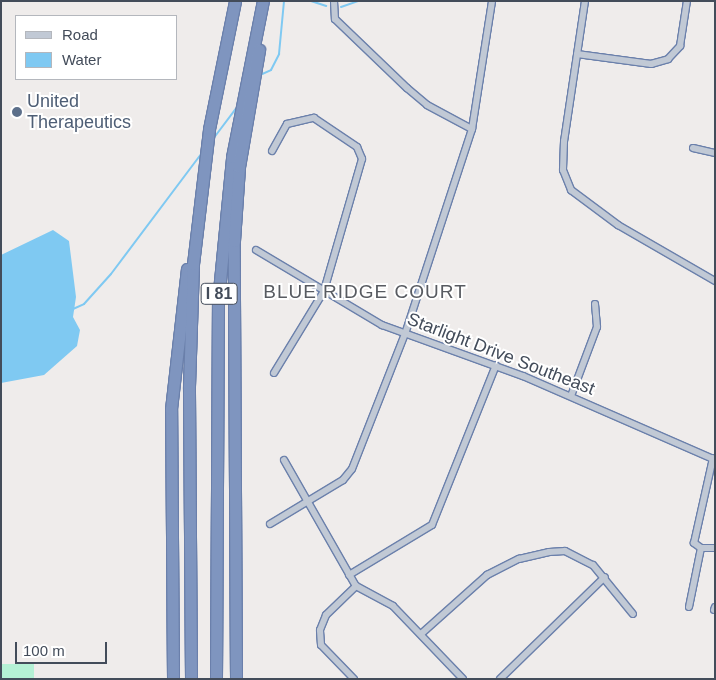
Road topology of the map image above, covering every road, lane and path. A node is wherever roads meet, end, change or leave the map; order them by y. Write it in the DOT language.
graph roads {
  1 [pos="235,1"];
  2 [pos="263,1"];
  3 [pos="267,1"];
  4 [pos="334,1"];
  5 [pos="492,1"];
  6 [pos="585,1"];
  7 [pos="687,1"];
  8 [pos="578,54"];
  9 [pos="472,129"];
  10 [pos="693,148"];
  11 [pos="272,151"];
  12 [pos="715,153"];
  13 [pos="197,216"];
  14 [pos="256,250"];
  15 [pos="715,281"];
  16 [pos="324,290"];
  17 [pos="595,304"];
  18 [pos="405,334"];
  19 [pos="496,365"];
  20 [pos="274,374"];
  21 [pos="571,396"];
  22 [pos="714,459"];
  23 [pos="284,460"];
  24 [pos="307,502"];
  25 [pos="270,524"];
  26 [pos="701,548"];
  27 [pos="715,548"];
  28 [pos="349,575"];
  29 [pos="605,577"];
  30 [pos="356,586"];
  31 [pos="689,607"];
  32 [pos="633,614"];
  33 [pos="421,634"];
  34 [pos="172,679"];
  35 [pos="191,679"];
  36 [pos="216,679"];
  37 [pos="236,679"];
  38 [pos="354,679"];
  39 [pos="463,679"];
  40 [pos="500,679"];
  1 -- 13 [label="highway, I 81"];
  2 -- 36 [label="highway, I 81"];
  3 -- 37 [label="highway"];
  4 -- 9 [label="street"];
  5 -- 9 [label="street"];
  6 -- 8 [label="street"];
  7 -- 8 [label="street"];
  8 -- 15 [label="street"];
  9 -- 18 [label="street"];
  10 -- 12 [label="street"];
  11 -- 16 [label="street"];
  13 -- 34 [label="highway"];
  13 -- 35 [label="highway, I 81"];
  14 -- 16 [label="street, Starlight Drive Southeast"];
  16 -- 18 [label="street, Starlight Drive Southeast"];
  16 -- 20 [label="street"];
  17 -- 21 [label="street"];
  18 -- 19 [label="street, Starlight Drive Southeast"];
  18 -- 24 [label="street"];
  19 -- 21 [label="street, Starlight Drive Southeast"];
  19 -- 28 [label="street"];
  21 -- 22 [label="street, Starlight Drive Southeast"];
  22 -- 26 [label="street"];
  23 -- 24 [label="street"];
  24 -- 25 [label="street"];
  24 -- 28 [label="street"];
  26 -- 27 [label="street"];
  26 -- 31 [label="street"];
  28 -- 30 [label="street"];
  29 -- 32 [label="street"];
  29 -- 33 [label="street"];
  29 -- 40 [label="street"];
  30 -- 33 [label="street"];
  30 -- 38 [label="street"];
  33 -- 39 [label="street"];
}
